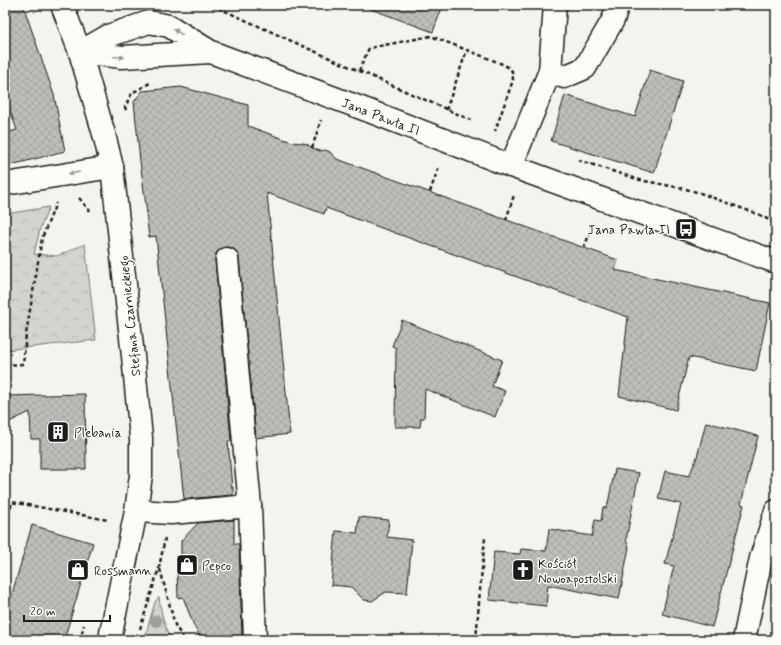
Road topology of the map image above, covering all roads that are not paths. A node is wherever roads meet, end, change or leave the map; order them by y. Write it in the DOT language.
graph roads {
  1 [pos="62,5"];
  2 [pos="555,5"];
  3 [pos="618,5"];
  4 [pos="80,52"];
  5 [pos="211,52"];
  6 [pos="550,71"];
  7 [pos="510,166"];
  8 [pos="112,167"];
  9 [pos="5,184"];
  10 [pos="227,259"];
  11 [pos="776,262"];
  12 [pos="250,506"];
  13 [pos="136,511"];
  14 [pos="776,511"];
  15 [pos="110,638"];
  16 [pos="255,639"];
  17 [pos="744,640"];
  1 -- 4 [label="street, Stefana Czarnieckiego"];
  2 -- 6 [label="street"];
  3 -- 6 [label="street"];
  4 -- 5 [label="street, Jana Pawła II, one-way"];
  5 -- 4 [label="street, Jana Pawła II, one-way"];
  4 -- 8 [label="street, Stefana Czarnieckiego"];
  5 -- 7 [label="street, Jana Pawła II"];
  6 -- 7 [label="street"];
  7 -- 11 [label="street, Jana Pawła II"];
  8 -- 9 [label="street, one-way"];
  8 -- 13 [label="street, Stefana Czarnieckiego"];
  10 -- 12 [label="street"];
  12 -- 13 [label="street"];
  12 -- 16 [label="street"];
  13 -- 15 [label="street, Stefana Czarnieckiego"];
  14 -- 17 [label="street"];
}
